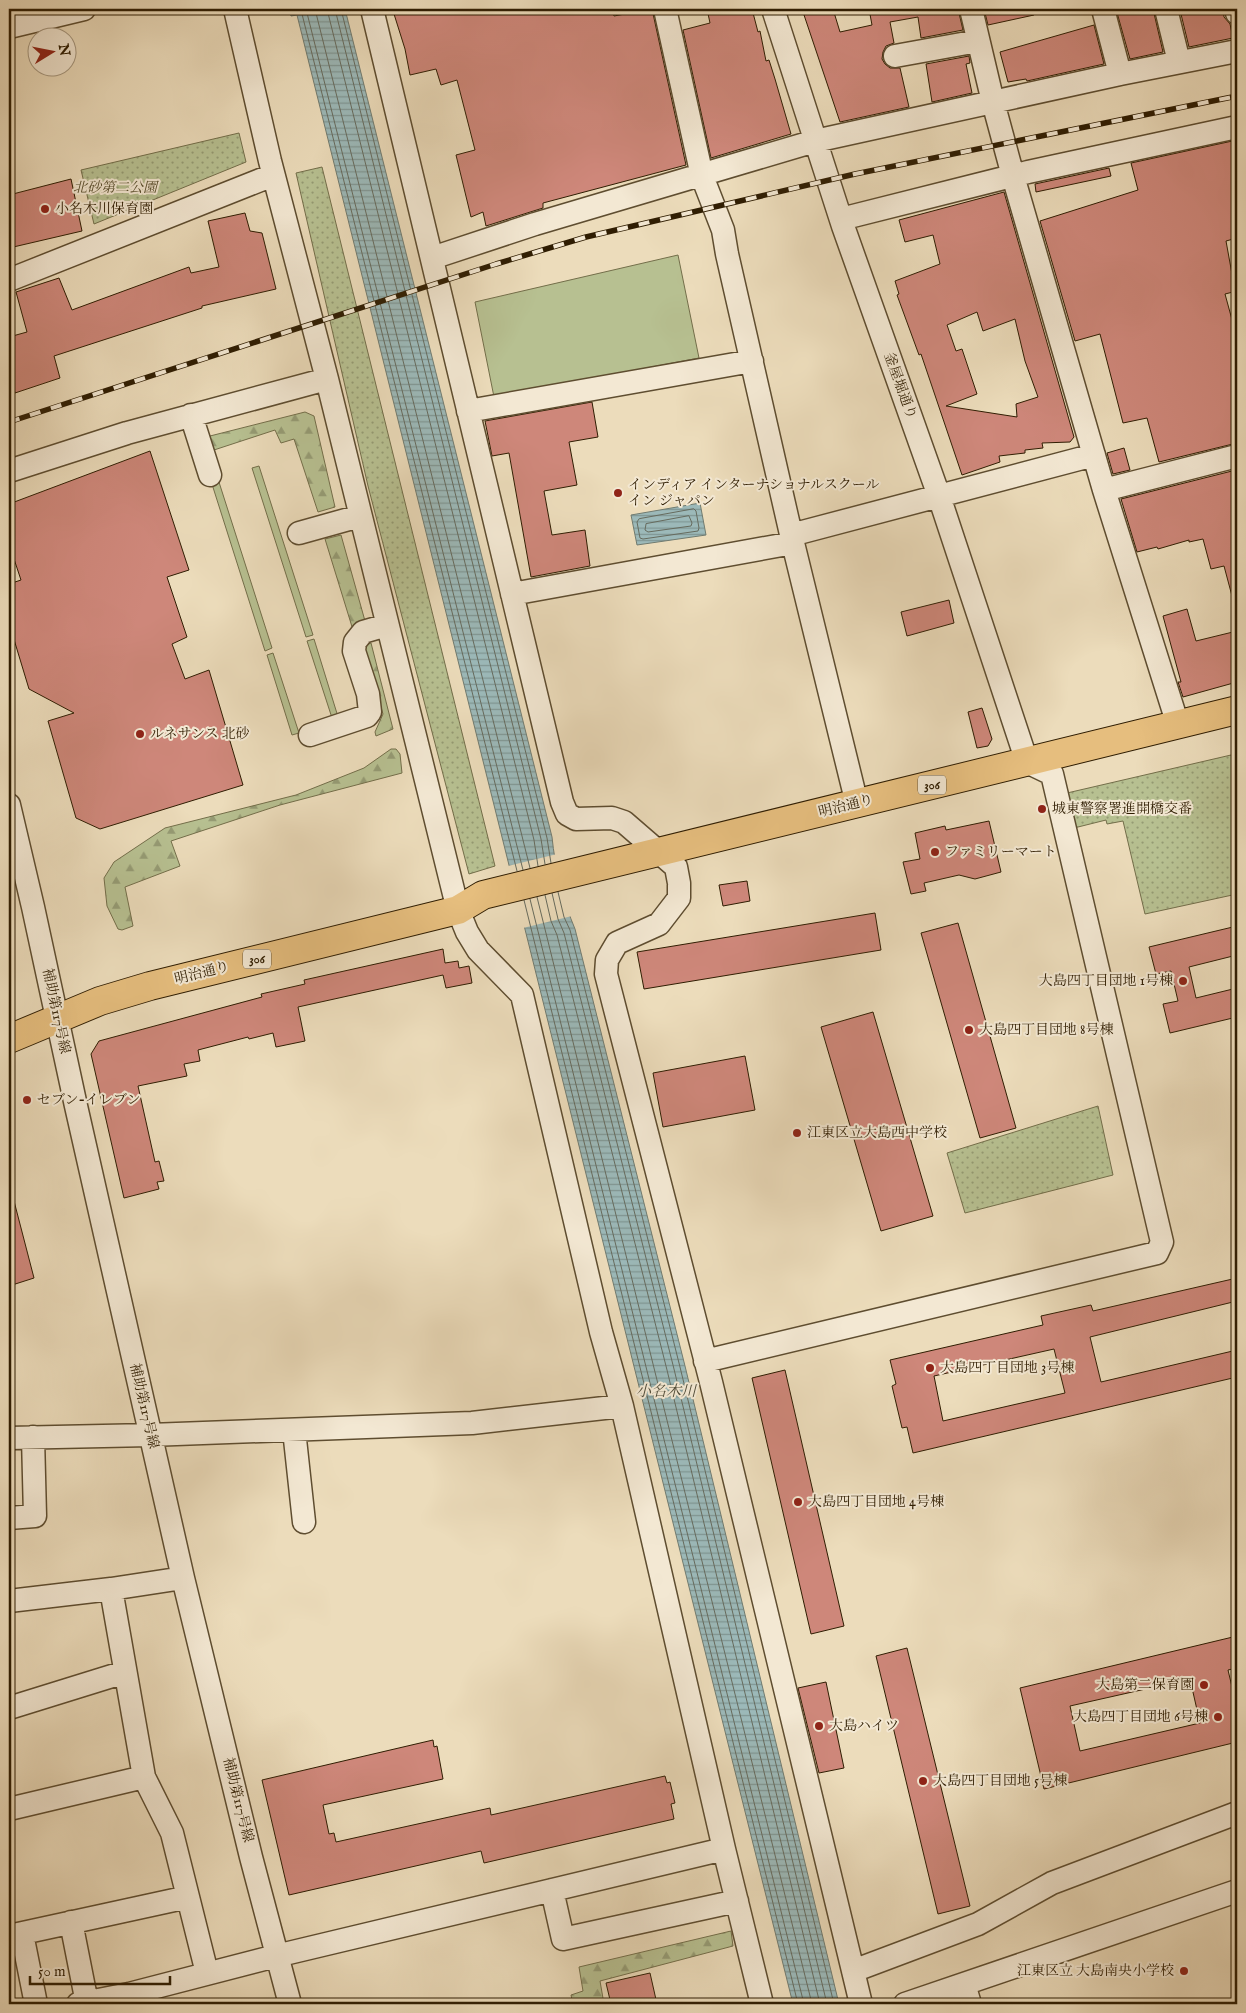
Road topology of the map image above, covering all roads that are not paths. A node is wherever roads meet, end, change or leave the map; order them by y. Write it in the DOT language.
graph roads {
  1 [pos="84,9"];
  2 [pos="234,9"];
  3 [pos="375,9"];
  4 [pos="665,9"];
  5 [pos="773,9"];
  6 [pos="971,9"];
  7 [pos="1103,9"];
  8 [pos="1166,9"];
  9 [pos="1236,9"];
  10 [pos="1237,13"];
  11 [pos="9,27"];
  12 [pos="978,41"];
  13 [pos="1237,51"];
  14 [pos="895,56"];
  15 [pos="1179,62"];
  16 [pos="1120,74"];
  17 [pos="993,102"];
  18 [pos="1237,127"];
  19 [pos="816,141"];
  20 [pos="273,176"];
  21 [pos="702,176"];
  22 [pos="1013,176"];
  23 [pos="841,220"];
  24 [pos="432,258"];
  25 [pos="9,280"];
  26 [pos="752,361"];
  27 [pos="326,379"];
  28 [pos="468,411"];
  29 [pos="191,415"];
  30 [pos="1094,455"];
  31 [pos="1237,456"];
  32 [pos="9,471"];
  33 [pos="210,475"];
  34 [pos="1104,490"];
  35 [pos="939,496"];
  36 [pos="360,516"];
  37 [pos="299,533"];
  38 [pos="792,539"];
  39 [pos="512,594"];
  40 [pos="387,625"];
  41 [pos="1237,710"];
  42 [pos="1178,725"];
  43 [pos="1237,728"];
  44 [pos="310,736"];
  45 [pos="1028,762"];
  46 [pos="1052,774"];
  47 [pos="857,804"];
  48 [pos="9,806"];
  49 [pos="12,835"];
  50 [pos="667,860"];
  51 [pos="458,910"];
  52 [pos="58,1018"];
  53 [pos="9,1039"];
  54 [pos="705,1361"];
  55 [pos="622,1406"];
  56 [pos="294,1430"];
  57 [pos="150,1435"];
  58 [pos="34,1437"];
  59 [pos="9,1438"];
  60 [pos="9,1518"];
  61 [pos="304,1522"];
  62 [pos="183,1578"];
  63 [pos="111,1589"];
  64 [pos="9,1601"];
  65 [pos="124,1672"];
  66 [pos="9,1708"];
  67 [pos="144,1777"];
  68 [pos="9,1809"];
  69 [pos="1237,1813"];
  70 [pos="724,1849"];
  71 [pos="552,1890"];
  72 [pos="1237,1891"];
  73 [pos="188,1897"];
  74 [pos="737,1901"];
  75 [pos="72,1922"];
  76 [pos="15,1935"];
  77 [pos="276,1956"];
  78 [pos="853,1971"];
  79 [pos="207,1973"];
  80 [pos="967,1994"];
  81 [pos="82,2003"];
  82 [pos="36,2004"];
  83 [pos="290,2004"];
  84 [pos="762,2004"];
  85 [pos="861,2004"];
  86 [pos="905,2004"];
  1 -- 11 [label="street"];
  2 -- 20 [label="street"];
  3 -- 24 [label="street"];
  4 -- 21 [label="street"];
  5 -- 19 [label="street, 釜屋堀通り"];
  6 -- 12 [label="street"];
  7 -- 16 [label="street"];
  8 -- 15 [label="street"];
  9 -- 10 [label="street"];
  12 -- 14 [label="street"];
  12 -- 17 [label="street"];
  13 -- 15 [label="street"];
  15 -- 16 [label="street"];
  16 -- 17 [label="street"];
  17 -- 19 [label="street"];
  17 -- 22 [label="street"];
  18 -- 22 [label="street"];
  19 -- 21 [label="street"];
  19 -- 23 [label="street, 釜屋堀通り"];
  20 -- 25 [label="street"];
  20 -- 27 [label="street"];
  21 -- 24 [label="street"];
  21 -- 26 [label="street"];
  22 -- 23 [label="street"];
  22 -- 30 [label="street"];
  23 -- 35 [label="street, 釜屋堀通り"];
  24 -- 28 [label="street"];
  26 -- 28 [label="street"];
  26 -- 38 [label="street"];
  27 -- 29 [label="street"];
  27 -- 36 [label="street"];
  28 -- 39 [label="street"];
  29 -- 32 [label="street"];
  29 -- 33 [label="street"];
  30 -- 34 [label="street"];
  30 -- 35 [label="street"];
  31 -- 34 [label="street"];
  34 -- 42 [label="street"];
  35 -- 38 [label="street"];
  35 -- 45 [label="street, 釜屋堀通り"];
  36 -- 37 [label="street"];
  36 -- 40 [label="street"];
  38 -- 39 [label="street"];
  38 -- 47 [label="street"];
  39 -- 50 [label="street"];
  40 -- 44 [label="street"];
  40 -- 51 [label="street"];
  41 -- 42 [label="main road, 明治通り / 306"];
  42 -- 45 [label="main road, 明治通り / 306"];
  43 -- 46 [label="main road, 明治通り / 306"];
  45 -- 46 [label="street"];
  45 -- 47 [label="main road, 明治通り / 306"];
  46 -- 50 [label="main road, 明治通り / 306"];
  46 -- 54 [label="street"];
  47 -- 50 [label="main road, 明治通り / 306"];
  48 -- 49 [label="street, 補助第117号線"];
  49 -- 52 [label="street, 補助第117号線"];
  50 -- 51 [label="main road, 明治通り / 306"];
  50 -- 54 [label="street"];
  51 -- 52 [label="main road, 明治通り / 306"];
  51 -- 55 [label="street"];
  52 -- 53 [label="main road, 明治通り / 306"];
  52 -- 57 [label="street, 補助第117号線"];
  54 -- 78 [label="street"];
  55 -- 56 [label="street"];
  55 -- 70 [label="street"];
  56 -- 57 [label="street"];
  56 -- 61 [label="street"];
  57 -- 58 [label="street"];
  57 -- 62 [label="street, 補助第117号線"];
  58 -- 59 [label="street"];
  58 -- 60 [label="street"];
  62 -- 63 [label="street"];
  62 -- 77 [label="street, 補助第117号線"];
  63 -- 64 [label="street"];
  63 -- 65 [label="street"];
  65 -- 66 [label="street"];
  65 -- 67 [label="street"];
  67 -- 68 [label="street"];
  67 -- 73 [label="street"];
  69 -- 78 [label="street"];
  70 -- 71 [label="street"];
  70 -- 74 [label="street"];
  71 -- 74 [label="street"];
  71 -- 77 [label="street"];
  72 -- 80 [label="street"];
  73 -- 75 [label="street"];
  73 -- 79 [label="street"];
  74 -- 84 [label="street"];
  75 -- 76 [label="street"];
  75 -- 81 [label="street"];
  76 -- 82 [label="street"];
  77 -- 79 [label="street"];
  77 -- 83 [label="street, 補助第117号線"];
  78 -- 85 [label="street"];
  79 -- 81 [label="street"];
  80 -- 86 [label="street"];
}
